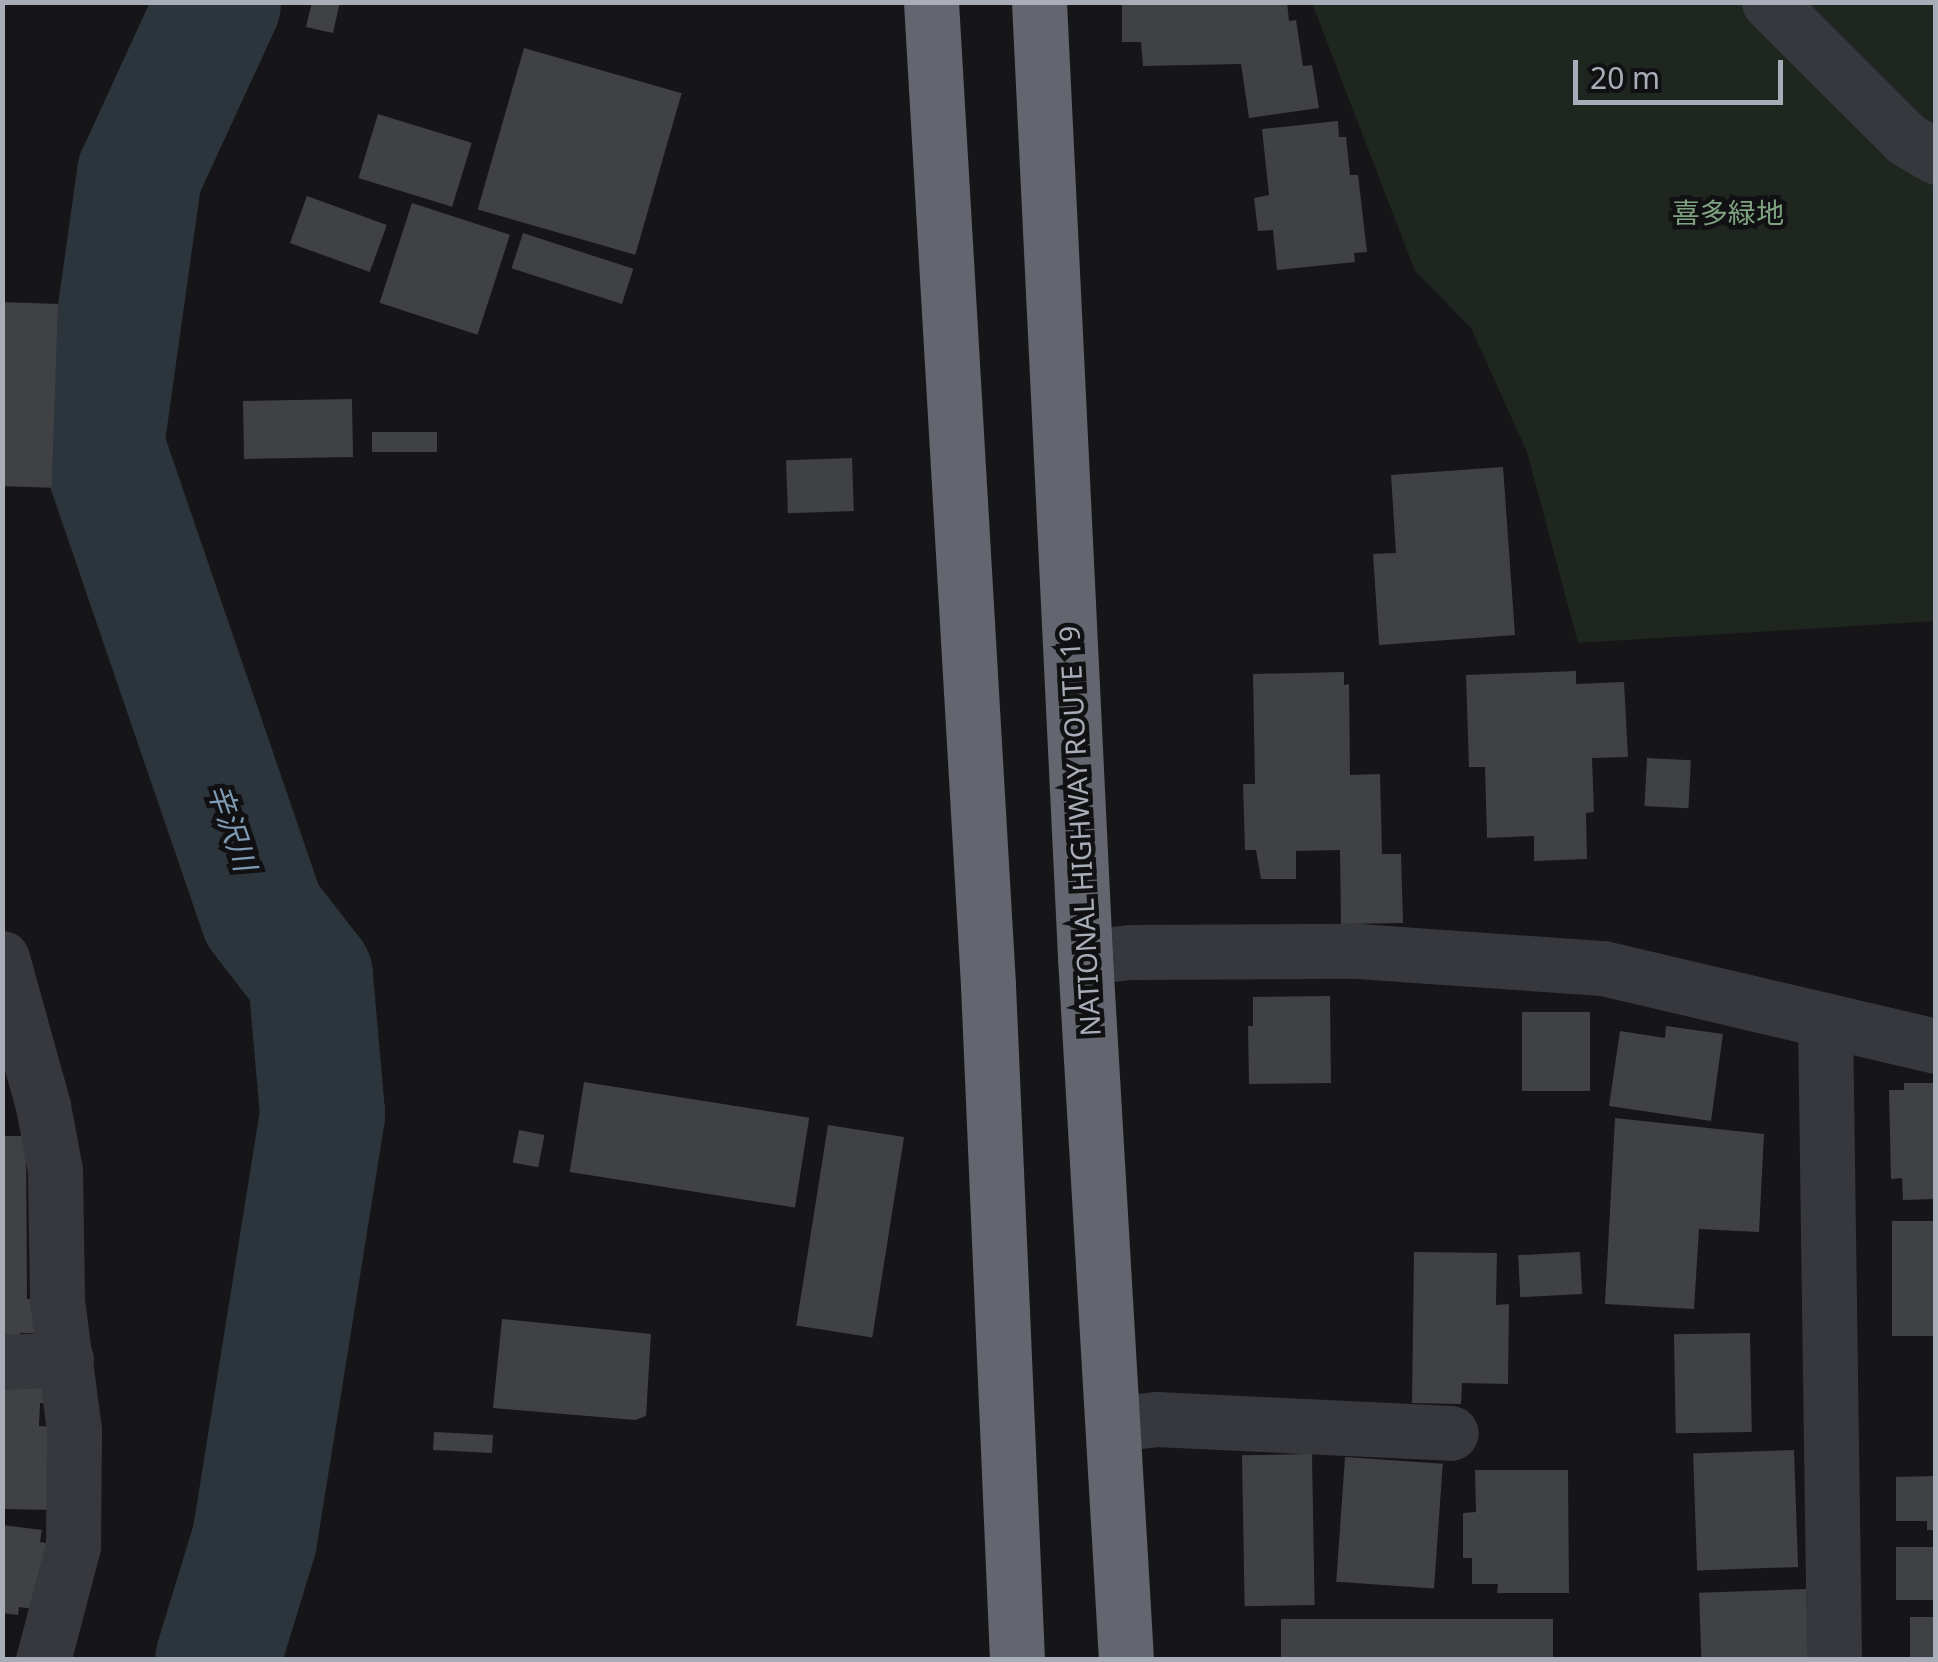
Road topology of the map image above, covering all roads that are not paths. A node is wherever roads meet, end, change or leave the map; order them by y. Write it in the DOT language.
graph roads {
  1 [pos="932,2"];
  2 [pos="1039,2"];
  3 [pos="1769,2"];
  4 [pos="1936,158"];
  5 [pos="1085,956"];
  6 [pos="2,958"];
  7 [pos="1825,1020"];
  8 [pos="1936,1046"];
  9 [pos="66,1359"];
  10 [pos="2,1362"];
  11 [pos="1113,1424"];
  12 [pos="1451,1433"];
  13 [pos="43,1660"];
  14 [pos="1017,1660"];
  15 [pos="1126,1660"];
  16 [pos="1834,1660"];
  1 -- 14 [label="highway"];
  2 -- 5 [label="highway, NATIONAL HIGHWAY ROUTE 19"];
  3 -- 4 [label="street"];
  5 -- 7 [label="street"];
  5 -- 11 [label="highway, NATIONAL HIGHWAY ROUTE 19"];
  6 -- 9 [label="street"];
  7 -- 8 [label="street"];
  7 -- 16 [label="street"];
  9 -- 10 [label="street"];
  9 -- 13 [label="street"];
  11 -- 12 [label="street"];
  11 -- 15 [label="highway, NATIONAL HIGHWAY ROUTE 19"];
}
